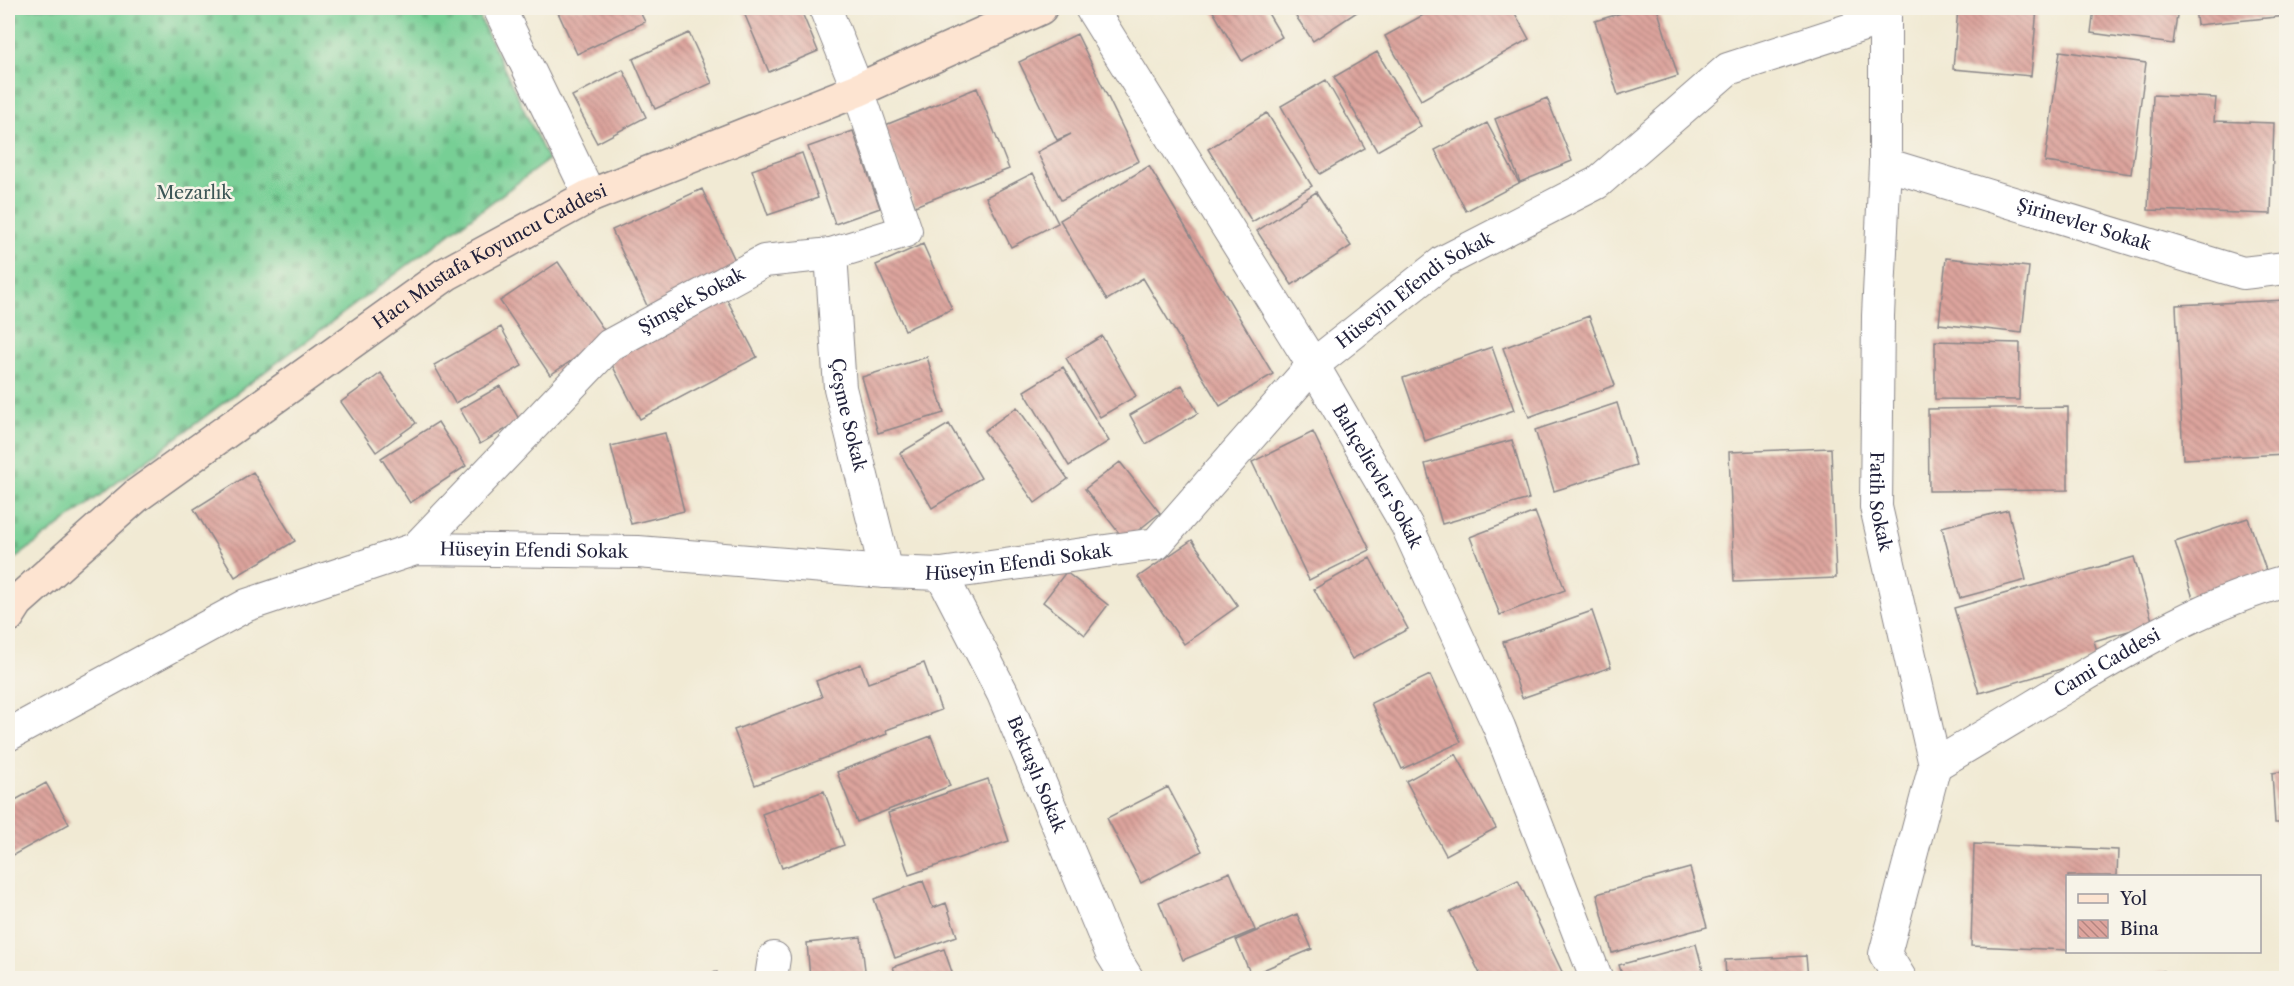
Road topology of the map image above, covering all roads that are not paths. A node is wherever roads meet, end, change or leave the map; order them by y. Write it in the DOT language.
graph roads {
  1 [pos="499,8"];
  2 [pos="825,8"];
  3 [pos="1040,8"];
  4 [pos="1091,8"];
  5 [pos="1886,13"];
  6 [pos="858,90"];
  7 [pos="1885,164"];
  8 [pos="590,196"];
  9 [pos="831,254"];
  10 [pos="2286,268"];
  11 [pos="1313,365"];
  12 [pos="415,549"];
  13 [pos="886,572"];
  14 [pos="941,574"];
  15 [pos="2286,581"];
  16 [pos="8,616"];
  17 [pos="8,735"];
  18 [pos="1935,765"];
  19 [pos="1127,978"];
  20 [pos="1596,978"];
  21 [pos="1900,978"];
  1 -- 8 [label="street"];
  2 -- 6 [label="street"];
  3 -- 6 [label="street, Hacı Mustafa Koyuncu Caddesi"];
  4 -- 11 [label="street, Bahçelievler Sokak"];
  5 -- 7 [label="street, Fatih Sokak"];
  5 -- 11 [label="street, Hüseyin Efendi Sokak"];
  6 -- 8 [label="street, Hacı Mustafa Koyuncu Caddesi"];
  6 -- 9 [label="street, Şimşek Sokak"];
  7 -- 10 [label="street, Şirinevler Sokak"];
  7 -- 18 [label="street, Fatih Sokak"];
  8 -- 16 [label="street, Hacı Mustafa Koyuncu Caddesi"];
  9 -- 12 [label="street, Şimşek Sokak"];
  9 -- 13 [label="street, Çeşme Sokak"];
  11 -- 14 [label="street, Hüseyin Efendi Sokak"];
  11 -- 20 [label="street, Bahçelievler Sokak"];
  12 -- 13 [label="street, Hüseyin Efendi Sokak"];
  12 -- 17 [label="street, Hüseyin Efendi Sokak"];
  13 -- 14 [label="street, Hüseyin Efendi Sokak"];
  14 -- 19 [label="street, Bektaşlı Sokak"];
  15 -- 18 [label="street, Cami Caddesi"];
  18 -- 21 [label="street, Fatih Sokak"];
}
